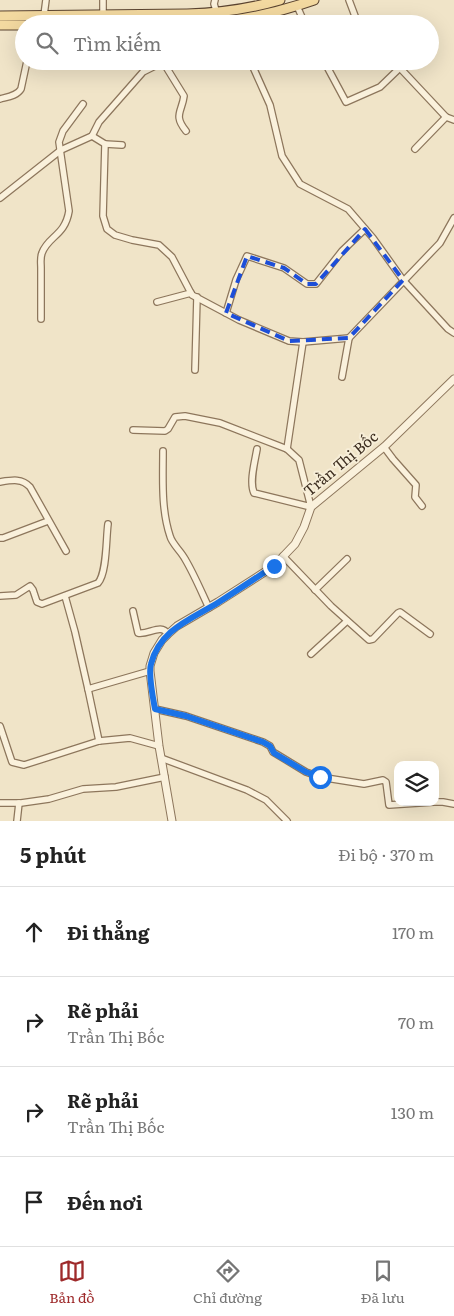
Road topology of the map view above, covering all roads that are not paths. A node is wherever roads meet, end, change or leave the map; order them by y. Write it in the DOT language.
graph roads {
  1 [pos="46,0"];
  2 [pos="103,0"];
  3 [pos="215,0"];
  4 [pos="280,0"];
  5 [pos="314,0"];
  6 [pos="349,0"];
  7 [pos="297,6"];
  8 [pos="44,15"];
  9 [pos="103,15"];
  10 [pos="217,15"];
  11 [pos="230,15"];
  12 [pos="265,15"];
  13 [pos="301,15"];
  14 [pos="355,15"];
  15 [pos="0,16"];
  16 [pos="15,16"];
  17 [pos="0,25"];
  18 [pos="15,25"];
  19 [pos="25,70"];
  20 [pos="147,70"];
  21 [pos="169,70"];
  22 [pos="254,70"];
  23 [pos="329,70"];
  24 [pos="398,70"];
  25 [pos="402,70"];
  26 [pos="0,99"];
  27 [pos="83,104"];
  28 [pos="446,117"];
  29 [pos="454,120"];
  30 [pos="186,131"];
  31 [pos="92,136"];
  32 [pos="104,144"];
  33 [pos="122,145"];
  34 [pos="415,149"];
  35 [pos="61,150"];
  36 [pos="0,198"];
  37 [pos="454,218"];
  38 [pos="365,229"];
  39 [pos="403,280"];
  40 [pos="191,293"];
  41 [pos="197,297"];
  42 [pos="157,302"];
  43 [pos="226,313"];
  44 [pos="41,320"];
  45 [pos="454,333"];
  46 [pos="349,338"];
  47 [pos="303,342"];
  48 [pos="195,370"];
  49 [pos="342,376"];
  50 [pos="454,378"];
  51 [pos="133,430"];
  52 [pos="384,446"];
  53 [pos="287,449"];
  54 [pos="256,450"];
  55 [pos="164,451"];
  56 [pos="0,482"];
  57 [pos="422,506"];
  58 [pos="310,507"];
  59 [pos="48,521"];
  60 [pos="108,524"];
  61 [pos="0,538"];
  62 [pos="66,551"];
  63 [pos="283,556"];
  64 [pos="346,559"];
  65 [pos="315,590"];
  66 [pos="0,596"];
  67 [pos="65,596"];
  68 [pos="209,608"];
  69 [pos="134,611"];
  70 [pos="347,621"];
  71 [pos="168,634"];
  72 [pos="430,634"];
  73 [pos="311,654"];
  74 [pos="150,671"];
  75 [pos="88,689"];
  76 [pos="155,709"];
  77 [pos="0,726"];
  78 [pos="99,740"];
  79 [pos="159,746"];
  80 [pos="161,758"];
  81 [pos="165,777"];
  82 [pos="439,802"];
  83 [pos="0,803"];
  84 [pos="19,803"];
  85 [pos="454,804"];
  86 [pos="394,806"];
  87 [pos="17,821"];
  88 [pos="172,821"];
  89 [pos="287,821"];
  1 -- 8 [label="street"];
  2 -- 9 [label="street"];
  3 -- 10 [label="street"];
  4 -- 11 [label="main road"];
  5 -- 7 [label="main road"];
  6 -- 14 [label="street"];
  7 -- 12 [label="main road"];
  7 -- 13 [label="street"];
  8 -- 9 [label="main road"];
  15 -- 16 [label="main road"];
  17 -- 18 [label="main road"];
  19 -- 26 [label="street"];
  20 -- 31 [label="street"];
  21 -- 30 [label="street"];
  22 -- 38 [label="street"];
  23 -- 24 [label="street"];
  25 -- 28 [label="street"];
  27 -- 35 [label="street"];
  28 -- 29 [label="street"];
  28 -- 34 [label="street"];
  31 -- 32 [label="street"];
  31 -- 35 [label="street"];
  32 -- 33 [label="street"];
  32 -- 40 [label="street"];
  35 -- 36 [label="street"];
  35 -- 44 [label="street"];
  37 -- 39 [label="street"];
  38 -- 39 [label="street"];
  38 -- 43 [label="street"];
  39 -- 45 [label="street"];
  39 -- 46 [label="street"];
  40 -- 41 [label="street"];
  40 -- 42 [label="street"];
  41 -- 43 [label="street"];
  41 -- 48 [label="street"];
  43 -- 47 [label="street"];
  46 -- 47 [label="street"];
  46 -- 49 [label="street"];
  47 -- 53 [label="street"];
  50 -- 52 [label="street, Trần Thị Bốc"];
  51 -- 53 [label="street"];
  52 -- 57 [label="street"];
  52 -- 58 [label="street, Trần Thị Bốc"];
  53 -- 58 [label="street"];
  54 -- 58 [label="street"];
  55 -- 68 [label="street"];
  56 -- 59 [label="street"];
  58 -- 63 [label="street, Trần Thị Bốc"];
  59 -- 61 [label="street"];
  59 -- 62 [label="street"];
  60 -- 67 [label="street"];
  63 -- 65 [label="street"];
  63 -- 68 [label="street, Trần Thị Bốc"];
  64 -- 65 [label="street"];
  65 -- 70 [label="street"];
  66 -- 67 [label="street"];
  67 -- 75 [label="street"];
  68 -- 71 [label="street, Trần Thị Bốc"];
  69 -- 71 [label="street"];
  70 -- 72 [label="street"];
  70 -- 73 [label="street"];
  71 -- 74 [label="street, Trần Thị Bốc"];
  74 -- 75 [label="street"];
  74 -- 76 [label="street, Trần Thị Bốc"];
  75 -- 78 [label="street"];
  76 -- 79 [label="street, Trần Thị Bốc"];
  76 -- 86 [label="street"];
  77 -- 78 [label="street"];
  78 -- 79 [label="street"];
  79 -- 80 [label="street, Trần Thị Bốc"];
  80 -- 81 [label="street, Trần Thị Bốc"];
  80 -- 89 [label="street"];
  81 -- 84 [label="street"];
  81 -- 88 [label="street, Trần Thị Bốc"];
  82 -- 85 [label="street"];
  83 -- 84 [label="street"];
  84 -- 87 [label="street"];
}
